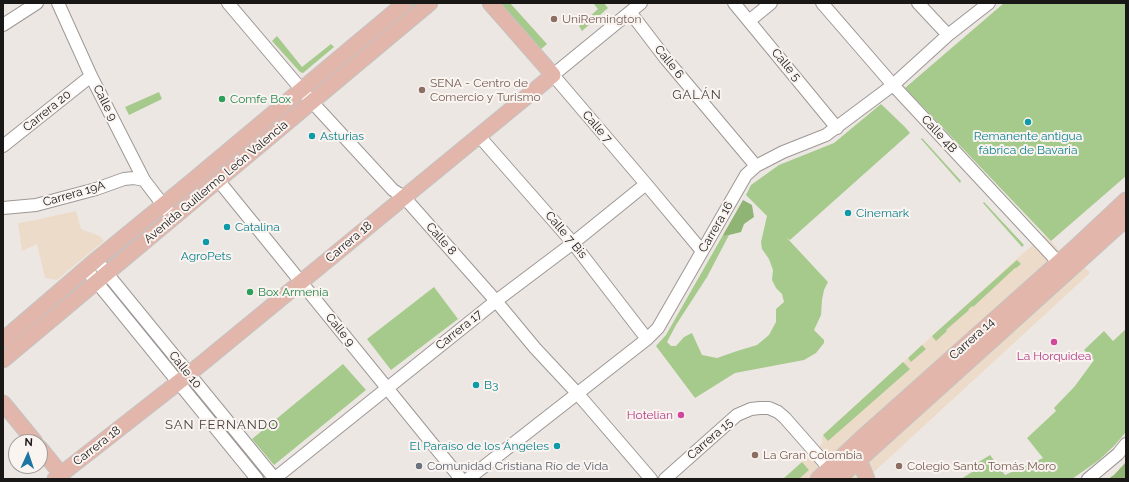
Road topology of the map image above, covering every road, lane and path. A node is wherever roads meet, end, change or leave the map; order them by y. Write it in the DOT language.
graph roads {
  1 [pos="37,3"];
  2 [pos="58,3"];
  3 [pos="228,3"];
  4 [pos="405,3"];
  5 [pos="430,3"];
  6 [pos="490,3"];
  7 [pos="641,3"];
  8 [pos="734,3"];
  9 [pos="771,3"];
  10 [pos="822,3"];
  11 [pos="918,3"];
  12 [pos="989,3"];
  13 [pos="630,12"];
  14 [pos="749,21"];
  15 [pos="3,24"];
  16 [pos="948,36"];
  17 [pos="91,76"];
  18 [pos="553,76"];
  19 [pos="893,85"];
  20 [pos="302,90"];
  21 [pos="312,102"];
  22 [pos="837,128"];
  23 [pos="479,136"];
  24 [pos="3,146"];
  25 [pos="756,166"];
  26 [pos="144,180"];
  27 [pos="218,180"];
  28 [pos="646,184"];
  29 [pos="404,197"];
  30 [pos="1126,200"];
  31 [pos="163,205"];
  32 [pos="3,208"];
  33 [pos="173,218"];
  34 [pos="1126,219"];
  35 [pos="573,242"];
  36 [pos="702,251"];
  37 [pos="1058,262"];
  38 [pos="91,265"];
  39 [pos="102,278"];
  40 [pos="301,282"];
  41 [pos="496,300"];
  42 [pos="647,339"];
  43 [pos="3,340"];
  44 [pos="3,360"];
  45 [pos="183,378"];
  46 [pos="388,388"];
  47 [pos="578,393"];
  48 [pos="3,403"];
  49 [pos="28,434"];
  50 [pos="1126,444"];
  51 [pos="48,459"];
  52 [pos="859,460"];
  53 [pos="833,474"];
  54 [pos="61,477"];
  55 [pos="256,479"];
  56 [pos="274,479"];
  57 [pos="461,479"];
  58 [pos="468,479"];
  59 [pos="651,479"];
  60 [pos="664,479"];
  61 [pos="818,479"];
  62 [pos="867,479"];
  63 [pos="1088,479"];
  1 -- 15 [label="street"];
  2 -- 17 [label="street, Calle 9"];
  3 -- 20 [label="street, Calle 8"];
  4 -- 20 [label="main road, Avenida Guillermo León Valencia"];
  5 -- 21 [label="main road, Avenida Guillermo León Valencia"];
  6 -- 18 [label="main road, Calle 7"];
  7 -- 13 [label="street, Carrera 18"];
  8 -- 14 [label="street, Calle 5"];
  9 -- 14 [label="street"];
  10 -- 19 [label="street, Calle 4B"];
  11 -- 16 [label="street"];
  12 -- 16 [label="street, Carrera 16"];
  13 -- 18 [label="street, Carrera 18"];
  13 -- 25 [label="street, Calle 6"];
  14 -- 22 [label="street, Calle 5"];
  16 -- 19 [label="street, Carrera 16"];
  17 -- 24 [label="street, Carrera 20"];
  17 -- 26 [label="street, Calle 9"];
  18 -- 23 [label="main road, Carrera 18"];
  18 -- 28 [label="street, Calle 7"];
  19 -- 22 [label="street, Carrera 16"];
  19 -- 37 [label="street, Calle 4B"];
  20 -- 21 [label="street, Calle 8"];
  20 -- 31 [label="main road, Avenida Guillermo León Valencia"];
  21 -- 27 [label="main road, Avenida Guillermo León Valencia"];
  21 -- 29 [label="street, Calle 8"];
  22 -- 25 [label="street, Carrera 16"];
  23 -- 29 [label="main road, Carrera 18"];
  23 -- 35 [label="street, Calle 7 Bis"];
  25 -- 36 [label="street, Carrera 16"];
  26 -- 31 [label="street, Calle 9"];
  26 -- 32 [label="street, Carrera 19A"];
  27 -- 33 [label="main road, Avenida Guillermo León Valencia"];
  27 -- 40 [label="street, Calle 9"];
  28 -- 35 [label="street, Carrera 17"];
  28 -- 36 [label="street, Calle 7"];
  29 -- 40 [label="main road, Carrera 18"];
  29 -- 41 [label="street, Calle 8"];
  30 -- 37 [label="main road, Carrera 14"];
  31 -- 33 [label="street, Calle 9"];
  31 -- 38 [label="main road, Avenida Guillermo León Valencia"];
  33 -- 39 [label="main road, Avenida Guillermo León Valencia"];
  34 -- 52 [label="main road, Carrera 14"];
  35 -- 41 [label="street, Carrera 17"];
  35 -- 42 [label="street, Calle 7 Bis"];
  36 -- 42 [label="street, Carrera 16"];
  37 -- 53 [label="main road, Carrera 14"];
  38 -- 39 [label="street, Calle 10"];
  38 -- 43 [label="main road, Avenida Guillermo León Valencia"];
  39 -- 44 [label="main road, Avenida Guillermo León Valencia"];
  39 -- 45 [label="street, Calle 10"];
  40 -- 45 [label="main road, Carrera 18"];
  40 -- 46 [label="street, Calle 9"];
  41 -- 46 [label="street, Carrera 17"];
  41 -- 47 [label="street, Calle 8"];
  42 -- 47 [label="street, Carrera 16"];
  45 -- 54 [label="main road, Carrera 18"];
  45 -- 55 [label="street, Calle 10"];
  45 -- 56 [label="street, Calle 10"];
  46 -- 56 [label="street, Carrera 17"];
  46 -- 57 [label="street, Calle 9"];
  47 -- 58 [label="street, Carrera 16"];
  47 -- 59 [label="street, Calle 8"];
  48 -- 49 [label="main road"];
  50 -- 63 [label="street"];
  51 -- 54 [label="main road"];
  52 -- 53 [label="main road, Carrera 14"];
  52 -- 62 [label="main road"];
  53 -- 60 [label="street, Carrera 15"];
  53 -- 61 [label="main road, Carrera 14"];
}
